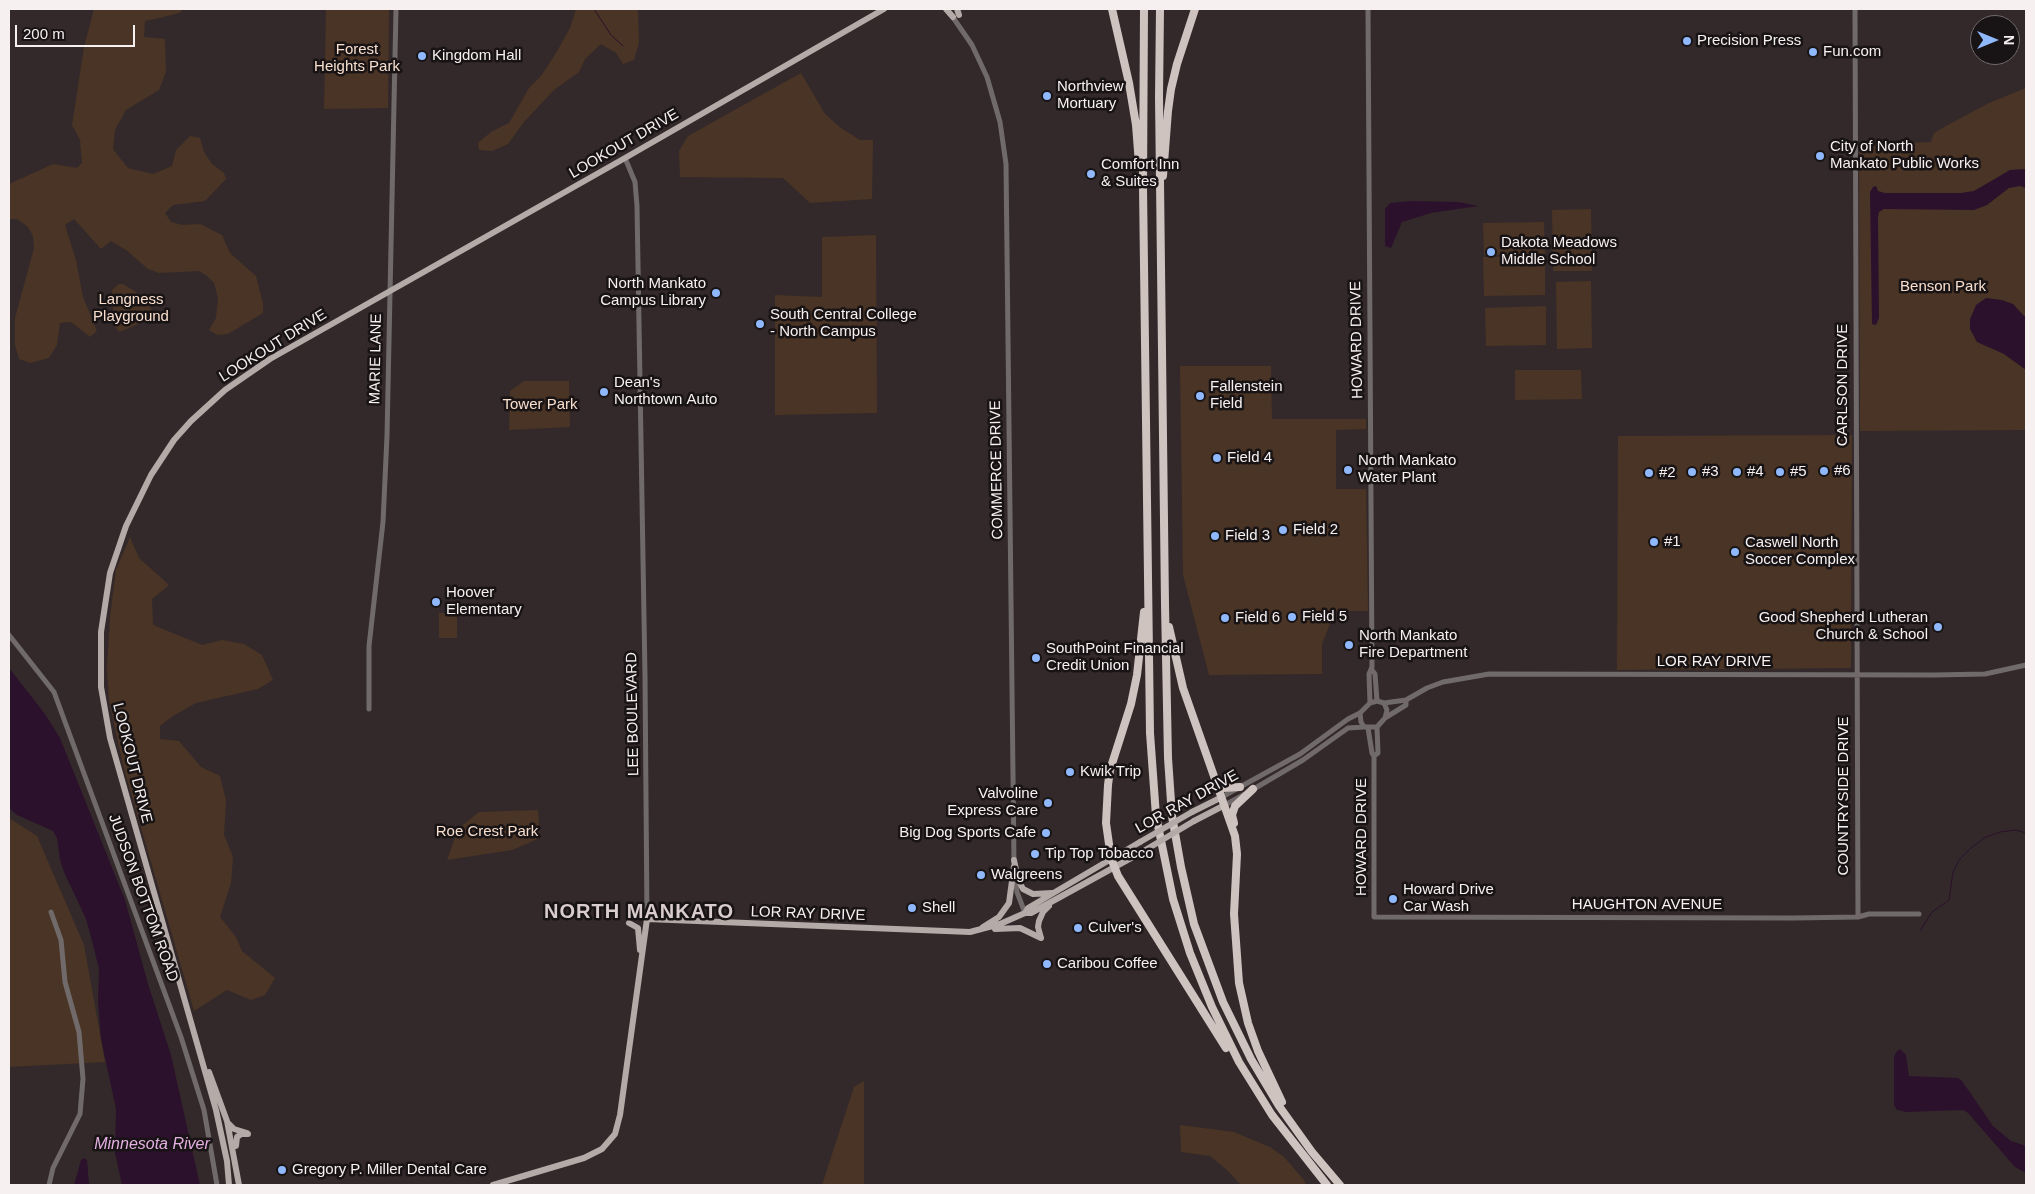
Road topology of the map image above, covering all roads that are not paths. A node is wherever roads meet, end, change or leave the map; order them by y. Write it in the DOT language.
graph roads {
  1 [pos="396,9"];
  2 [pos="884,9"];
  3 [pos="947,9"];
  4 [pos="1112,9"];
  5 [pos="1144,9"];
  6 [pos="1160,9"];
  7 [pos="1195,9"];
  8 [pos="1368,9"];
  9 [pos="1855,9"];
  10 [pos="956,12"];
  11 [pos="625,158"];
  12 [pos="1143,186"];
  13 [pos="1160,192"];
  14 [pos="390,292"];
  15 [pos="1148,578"];
  16 [pos="1165,605"];
  17 [pos="9,635"];
  18 [pos="2026,666"];
  19 [pos="1372,670"];
  20 [pos="1856,674"];
  21 [pos="1406,700"];
  22 [pos="1377,701"];
  23 [pos="1370,702"];
  24 [pos="1384,703"];
  25 [pos="369,709"];
  26 [pos="1360,713"];
  27 [pos="1385,718"];
  28 [pos="1378,726"];
  29 [pos="1366,728"];
  30 [pos="1330,737"];
  31 [pos="1374,756"];
  32 [pos="1215,783"];
  33 [pos="1240,787"];
  34 [pos="1253,789"];
  35 [pos="1220,798"];
  36 [pos="1223,806"];
  37 [pos="1237,847"];
  38 [pos="1111,858"];
  39 [pos="1014,863"];
  40 [pos="1114,868"];
  41 [pos="1055,892"];
  42 [pos="1057,900"];
  43 [pos="51,912"];
  44 [pos="1025,913"];
  45 [pos="1919,914"];
  46 [pos="1374,917"];
  47 [pos="1858,917"];
  48 [pos="647,919"];
  49 [pos="629,923"];
  50 [pos="978,930"];
  51 [pos="641,962"];
  52 [pos="203,1062"];
  53 [pos="1246,1075"];
  54 [pos="227,1121"];
  55 [pos="1291,1122"];
  56 [pos="49,1185"];
  57 [pos="217,1185"];
  58 [pos="229,1185"];
  59 [pos="239,1185"];
  60 [pos="493,1185"];
  61 [pos="1328,1185"];
  62 [pos="1340,1185"];
  1 -- 14 [label="street, MARIE LANE"];
  2 -- 11 [label="main road, LOOKOUT DRIVE"];
  3 -- 10 [label="main road"];
  4 -- 12 [label="highway"];
  5 -- 12 [label="highway"];
  6 -- 13 [label="highway"];
  7 -- 13 [label="highway"];
  8 -- 19 [label="street, HOWARD DRIVE"];
  9 -- 20 [label="street, CARLSON DRIVE"];
  10 -- 39 [label="street, COMMERCE DRIVE"];
  11 -- 14 [label="main road, LOOKOUT DRIVE"];
  11 -- 48 [label="street, LEE BOULEVARD"];
  12 -- 15 [label="highway"];
  13 -- 16 [label="highway"];
  14 -- 25 [label="street, MARIE LANE"];
  14 -- 52 [label="main road, LOOKOUT DRIVE"];
  15 -- 38 [label="highway"];
  15 -- 53 [label="highway"];
  16 -- 32 [label="highway"];
  16 -- 55 [label="highway"];
  17 -- 57 [label="street, JUDSON BOTTOM ROAD"];
  18 -- 20 [label="street, LOR RAY DRIVE"];
  19 -- 22 [label="street, HOWARD DRIVE"];
  19 -- 23 [label="street, HOWARD DRIVE"];
  20 -- 21 [label="street, LOR RAY DRIVE"];
  20 -- 47 [label="street, COUNTRYSIDE DRIVE"];
  21 -- 24 [label="street, LOR RAY DRIVE"];
  21 -- 27 [label="street, LOR RAY DRIVE"];
  22 -- 23 [label="street"];
  22 -- 24 [label="street"];
  23 -- 26 [label="street"];
  24 -- 27 [label="street"];
  26 -- 29 [label="street"];
  26 -- 30 [label="street, LOR RAY DRIVE"];
  27 -- 28 [label="street"];
  28 -- 29 [label="street"];
  28 -- 31 [label="street, HOWARD DRIVE"];
  29 -- 30 [label="street, LOR RAY DRIVE"];
  29 -- 31 [label="street, HOWARD DRIVE"];
  30 -- 33 [label="street, LOR RAY DRIVE"];
  30 -- 34 [label="street, LOR RAY DRIVE"];
  31 -- 46 [label="street, HOWARD DRIVE"];
  32 -- 33 [label="highway"];
  32 -- 35 [label="highway"];
  33 -- 35 [label="street, LOR RAY DRIVE"];
  34 -- 36 [label="street, LOR RAY DRIVE"];
  34 -- 37 [label="highway"];
  35 -- 36 [label="highway"];
  35 -- 38 [label="main road, LOR RAY DRIVE, bridge"];
  36 -- 37 [label="highway"];
  36 -- 40 [label="main road, LOR RAY DRIVE, bridge"];
  37 -- 55 [label="highway"];
  38 -- 40 [label="highway"];
  38 -- 41 [label="main road, LOR RAY DRIVE"];
  39 -- 41 [label="main road"];
  39 -- 44 [label="street, COMMERCE DRIVE"];
  39 -- 50 [label="main road"];
  40 -- 42 [label="main road, LOR RAY DRIVE"];
  40 -- 53 [label="highway"];
  41 -- 44 [label="main road, LOR RAY DRIVE"];
  42 -- 44 [label="main road, LOR RAY DRIVE"];
  42 -- 50 [label="main road"];
  43 -- 56 [label="street"];
  44 -- 50 [label="main road, LOR RAY DRIVE"];
  45 -- 47 [label="street, HAUGHTON AVENUE"];
  46 -- 47 [label="street, HAUGHTON AVENUE"];
  48 -- 50 [label="main road, LOR RAY DRIVE"];
  48 -- 51 [label="main road, LEE BOULEVARD"];
  49 -- 51 [label="main road"];
  51 -- 60 [label="main road, LEE BOULEVARD"];
  52 -- 54 [label="main road, LOOKOUT DRIVE"];
  52 -- 58 [label="main road, LOOKOUT DRIVE"];
  53 -- 61 [label="highway"];
  54 -- 59 [label="main road, LOOKOUT DRIVE"];
  54 -- 59 [label="main road"];
  55 -- 62 [label="highway"];
}
